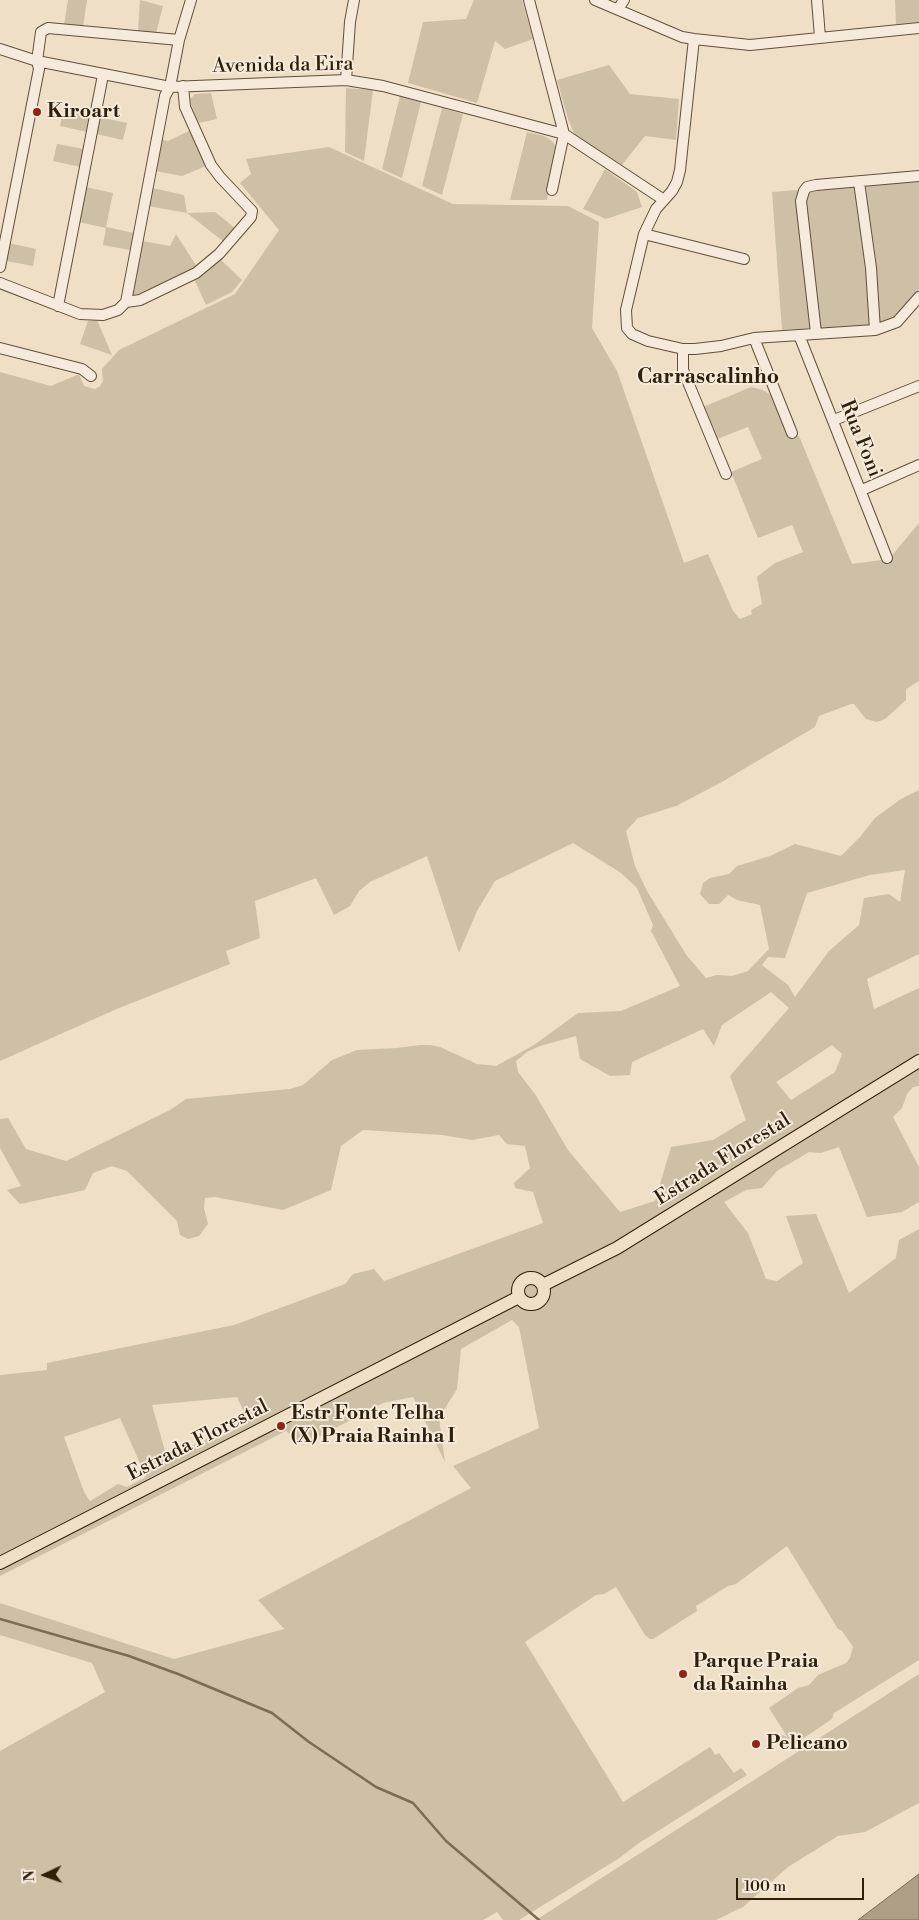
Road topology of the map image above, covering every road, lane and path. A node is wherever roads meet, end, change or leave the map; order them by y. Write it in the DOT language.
graph roads {
  1 [pos="191,0"];
  2 [pos="354,0"];
  3 [pos="529,0"];
  4 [pos="595,0"];
  5 [pos="624,0"];
  6 [pos="817,0"];
  7 [pos="618,9"];
  8 [pos="919,28"];
  9 [pos="820,37"];
  10 [pos="694,39"];
  11 [pos="179,40"];
  12 [pos="0,49"];
  13 [pos="37,61"];
  14 [pos="103,75"];
  15 [pos="346,80"];
  16 [pos="170,86"];
  17 [pos="183,86"];
  18 [pos="564,134"];
  19 [pos="919,176"];
  20 [pos="858,182"];
  21 [pos="552,190"];
  22 [pos="664,200"];
  23 [pos="644,234"];
  24 [pos="744,259"];
  25 [pos="0,267"];
  26 [pos="0,283"];
  27 [pos="919,297"];
  28 [pos="126,302"];
  29 [pos="58,306"];
  30 [pos="875,330"];
  31 [pos="816,333"];
  32 [pos="799,335"];
  33 [pos="754,338"];
  34 [pos="0,348"];
  35 [pos="683,349"];
  36 [pos="91,376"];
  37 [pos="919,386"];
  38 [pos="834,420"];
  39 [pos="792,433"];
  40 [pos="919,465"];
  41 [pos="726,474"];
  42 [pos="862,490"];
  43 [pos="887,558"];
  44 [pos="919,1061"];
  45 [pos="0,1563"];
  1 -- 11 [label="street"];
  2 -- 15 [label="street"];
  3 -- 18 [label="street"];
  4 -- 7 [label="street"];
  5 -- 7 [label="street"];
  6 -- 9 [label="street"];
  7 -- 10 [label="street"];
  8 -- 9 [label="street"];
  9 -- 10 [label="street"];
  10 -- 22 [label="street"];
  11 -- 13 [label="street"];
  11 -- 16 [label="street"];
  12 -- 13 [label="street, Avenida da Eira"];
  13 -- 14 [label="street, Avenida da Eira"];
  13 -- 25 [label="street"];
  14 -- 16 [label="street, Avenida da Eira"];
  14 -- 29 [label="street"];
  15 -- 17 [label="street, Avenida da Eira"];
  15 -- 18 [label="street, Avenida da Eira"];
  16 -- 17 [label="street, Avenida da Eira"];
  16 -- 28 [label="street"];
  17 -- 28 [label="street"];
  18 -- 21 [label="street"];
  18 -- 22 [label="street, Avenida da Eira"];
  19 -- 20 [label="street"];
  20 -- 30 [label="street"];
  20 -- 31 [label="street"];
  22 -- 23 [label="street"];
  23 -- 24 [label="street"];
  23 -- 35 [label="street"];
  26 -- 29 [label="street"];
  27 -- 30 [label="street"];
  28 -- 29 [label="street"];
  30 -- 31 [label="street"];
  31 -- 32 [label="street"];
  32 -- 33 [label="street"];
  32 -- 38 [label="street, Rua Foni"];
  33 -- 35 [label="street"];
  33 -- 39 [label="street"];
  34 -- 36 [label="street"];
  35 -- 41 [label="street"];
  37 -- 38 [label="street"];
  38 -- 42 [label="street, Rua Foni"];
  40 -- 42 [label="street"];
  42 -- 43 [label="street, Rua Foni"];
  44 -- 45 [label="main road, Estrada Florestal"];
}
